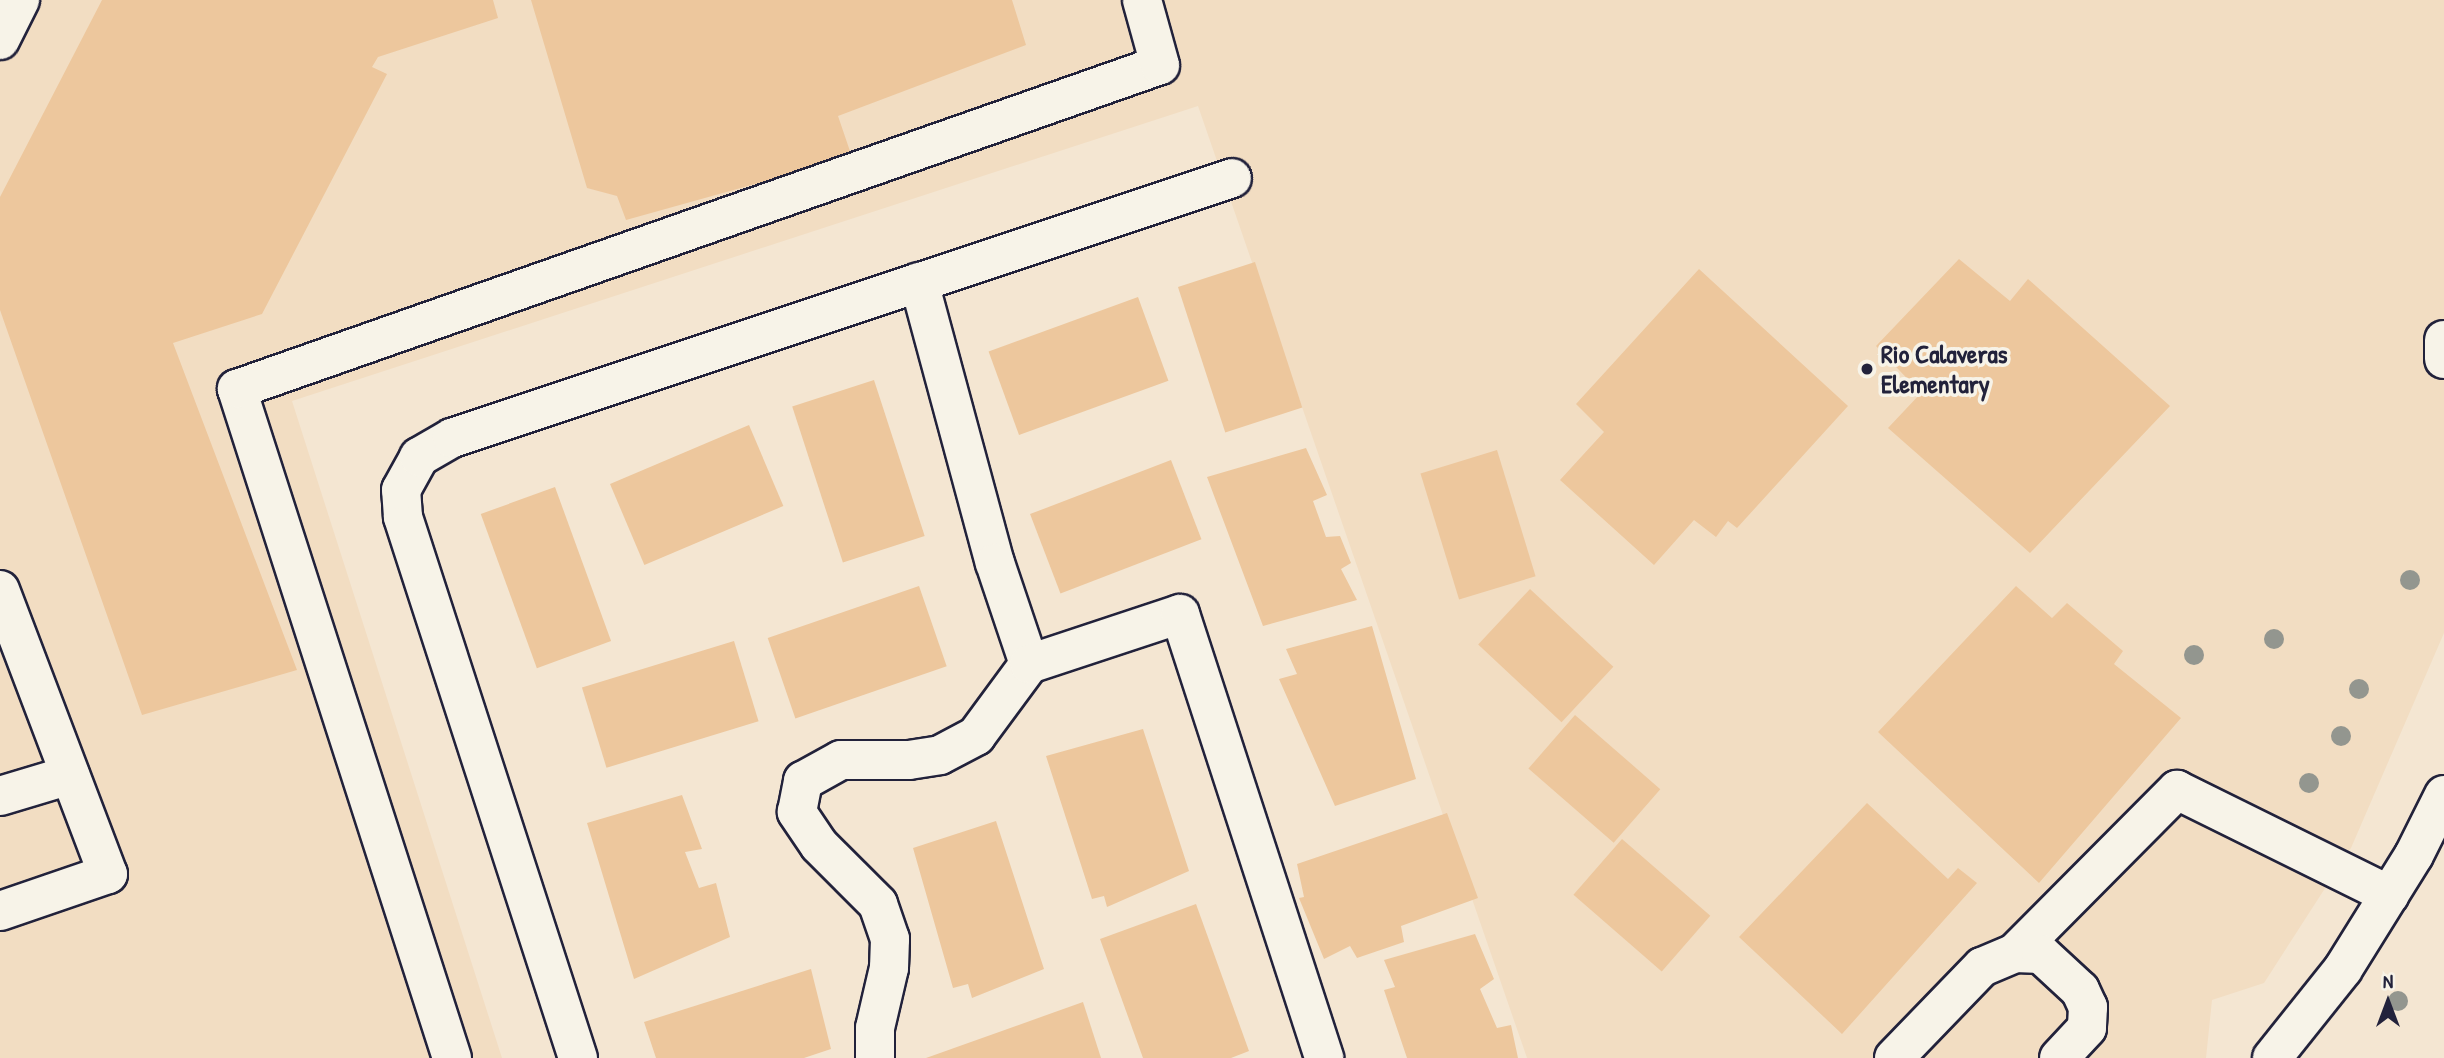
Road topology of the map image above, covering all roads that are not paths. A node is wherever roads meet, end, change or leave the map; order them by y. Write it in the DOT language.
graph roads {
  1 [pos="20,0"];
  2 [pos="1142,0"];
  3 [pos="0,40"];
  4 [pos="1232,178"];
  5 [pos="919,282"];
  6 [pos="2444,340"];
  7 [pos="2444,359"];
  8 [pos="0,590"];
  9 [pos="13,661"];
  10 [pos="1029,664"];
  11 [pos="71,775"];
  12 [pos="2444,794"];
  13 [pos="0,796"];
  14 [pos="2389,895"];
  15 [pos="0,911"];
  16 [pos="2015,953"];
  17 [pos="452,1058"];
  18 [pos="578,1058"];
  19 [pos="875,1058"];
  20 [pos="1324,1058"];
  21 [pos="1894,1058"];
  22 [pos="2059,1058"];
  23 [pos="2272,1058"];
  1 -- 3 [label="main road"];
  2 -- 17 [label="main road"];
  4 -- 5 [label="main road"];
  5 -- 10 [label="main road"];
  5 -- 18 [label="main road"];
  6 -- 7 [label="main road"];
  8 -- 9 [label="main road"];
  9 -- 11 [label="main road"];
  10 -- 19 [label="main road"];
  10 -- 20 [label="main road"];
  11 -- 13 [label="main road"];
  11 -- 15 [label="main road"];
  12 -- 14 [label="main road"];
  14 -- 16 [label="main road"];
  14 -- 23 [label="main road"];
  16 -- 21 [label="main road"];
  16 -- 22 [label="main road"];
}
